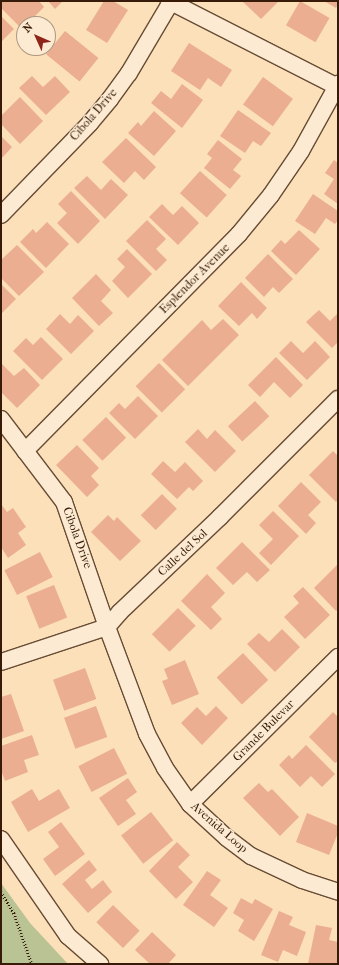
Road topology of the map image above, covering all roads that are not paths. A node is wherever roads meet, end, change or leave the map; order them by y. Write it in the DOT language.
graph roads {
  1 [pos="170,2"];
  2 [pos="338,86"];
  3 [pos="1,215"];
  4 [pos="338,399"];
  5 [pos="1,419"];
  6 [pos="26,451"];
  7 [pos="107,628"];
  8 [pos="338,657"];
  9 [pos="1,662"];
  10 [pos="190,804"];
  11 [pos="1,840"];
  12 [pos="338,892"];
  13 [pos="100,964"];
  1 -- 2 [label="street"];
  1 -- 3 [label="street, Cibola Drive"];
  2 -- 6 [label="street, Esplendor Avenue"];
  4 -- 7 [label="street, Calle del Sol"];
  5 -- 6 [label="street, Cibola Drive"];
  6 -- 7 [label="street, Cibola Drive"];
  7 -- 9 [label="street"];
  7 -- 10 [label="street, Avenida Loop"];
  8 -- 10 [label="street, Grande Bulevar"];
  10 -- 12 [label="street, Avenida Loop"];
  11 -- 13 [label="street"];
}
